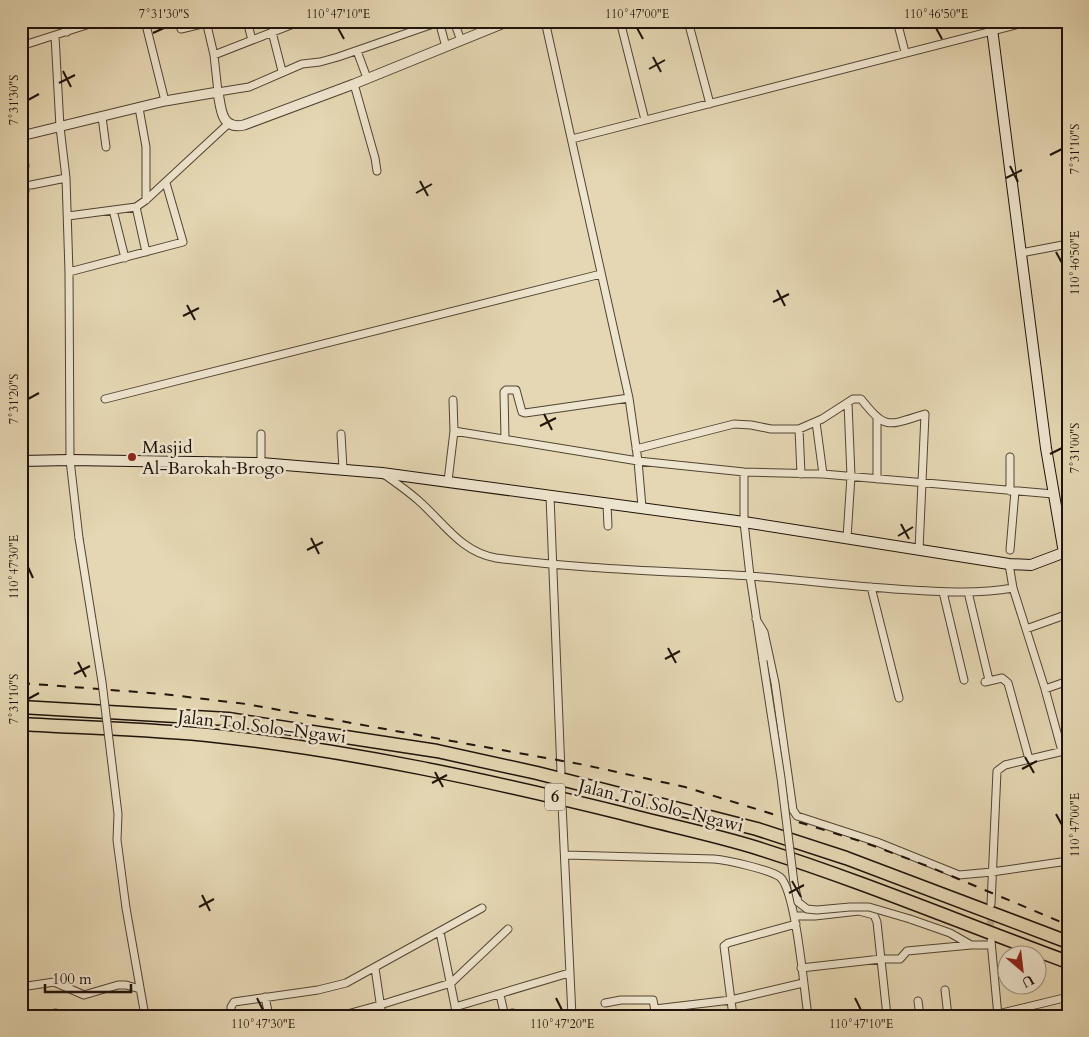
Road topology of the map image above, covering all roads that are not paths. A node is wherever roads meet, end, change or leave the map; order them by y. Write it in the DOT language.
graph roads {
  1 [pos="61,21"];
  2 [pos="99,21"];
  3 [pos="145,21"];
  4 [pos="247,21"];
  5 [pos="301,21"];
  6 [pos="454,21"];
  7 [pos="509,21"];
  8 [pos="545,21"];
  9 [pos="620,21"];
  10 [pos="688,21"];
  11 [pos="897,21"];
  12 [pos="1031,21"];
  13 [pos="206,22"];
  14 [pos="439,22"];
  15 [pos="992,26"];
  16 [pos="181,29"];
  17 [pos="67,32"];
  18 [pos="272,32"];
  19 [pos="55,36"];
  20 [pos="252,40"];
  21 [pos="461,41"];
  22 [pos="21,46"];
  23 [pos="446,47"];
  24 [pos="357,50"];
  25 [pos="905,52"];
  26 [pos="214,55"];
  27 [pos="282,71"];
  28 [pos="367,78"];
  29 [pos="354,84"];
  30 [pos="218,92"];
  31 [pos="164,101"];
  32 [pos="710,104"];
  33 [pos="139,108"];
  34 [pos="102,117"];
  35 [pos="645,120"];
  36 [pos="228,124"];
  37 [pos="60,127"];
  38 [pos="21,136"];
  39 [pos="572,139"];
  40 [pos="21,146"];
  41 [pos="106,148"];
  42 [pos="25,166"];
  43 [pos="377,171"];
  44 [pos="66,178"];
  45 [pos="166,182"];
  46 [pos="31,185"];
  47 [pos="146,200"];
  48 [pos="136,207"];
  49 [pos="113,210"];
  50 [pos="68,216"];
  51 [pos="1068,244"];
  52 [pos="146,252"];
  53 [pos="1021,253"];
  54 [pos="125,258"];
  55 [pos="69,272"];
  56 [pos="601,274"];
  57 [pos="105,398"];
  58 [pos="629,398"];
  59 [pos="453,400"];
  60 [pos="848,403"];
  61 [pos="877,418"];
  62 [pos="816,422"];
  63 [pos="798,429"];
  64 [pos="454,431"];
  65 [pos="261,434"];
  66 [pos="341,434"];
  67 [pos="505,439"];
  68 [pos="636,449"];
  69 [pos="1010,457"];
  70 [pos="70,460"];
  71 [pos="21,461"];
  72 [pos="638,461"];
  73 [pos="261,463"];
  74 [pos="343,469"];
  75 [pos="382,472"];
  76 [pos="744,472"];
  77 [pos="801,474"];
  78 [pos="823,474"];
  79 [pos="851,476"];
  80 [pos="877,479"];
  81 [pos="448,481"];
  82 [pos="922,483"];
  83 [pos="1012,491"];
  84 [pos="1054,494"];
  85 [pos="550,496"];
  86 [pos="607,504"];
  87 [pos="642,507"];
  88 [pos="744,522"];
  89 [pos="608,526"];
  90 [pos="847,538"];
  91 [pos="920,550"];
  92 [pos="1010,550"];
  93 [pos="1066,552"];
  94 [pos="554,564"];
  95 [pos="1009,564"];
  96 [pos="750,576"];
  97 [pos="871,587"];
  98 [pos="1013,588"];
  99 [pos="944,592"];
  100 [pos="968,592"];
  101 [pos="1068,614"];
  102 [pos="756,619"];
  103 [pos="1026,629"];
  104 [pos="964,680"];
  105 [pos="1068,681"];
  106 [pos="1045,688"];
  107 [pos="899,698"];
  108 [pos="21,706"];
  109 [pos="21,724"];
  110 [pos="1065,750"];
  111 [pos="1029,759"];
  112 [pos="561,772"];
  113 [pos="562,804"];
  114 [pos="564,855"];
  115 [pos="1068,861"];
  116 [pos="992,872"];
  117 [pos="991,904"];
  118 [pos="482,908"];
  119 [pos="795,920"];
  120 [pos="508,929"];
  121 [pos="440,932"];
  122 [pos="1068,942"];
  123 [pos="971,945"];
  124 [pos="881,959"];
  125 [pos="1068,962"];
  126 [pos="375,968"];
  127 [pos="801,968"];
  128 [pos="569,973"];
  129 [pos="451,983"];
  130 [pos="803,983"];
  131 [pos="21,987"];
  132 [pos="140,989"];
  133 [pos="945,990"];
  134 [pos="500,995"];
  135 [pos="265,997"];
  136 [pos="1068,997"];
  137 [pos="731,1000"];
  138 [pos="918,1001"];
  139 [pos="605,1003"];
  140 [pos="380,1005"];
  141 [pos="455,1007"];
  142 [pos="56,1012"];
  143 [pos="656,1012"];
  144 [pos="513,1013"];
  145 [pos="998,1015"];
  146 [pos="40,1016"];
  147 [pos="145,1016"];
  148 [pos="231,1016"];
  149 [pos="269,1016"];
  150 [pos="340,1016"];
  151 [pos="382,1016"];
  152 [pos="457,1016"];
  153 [pos="572,1016"];
  154 [pos="733,1016"];
  155 [pos="808,1016"];
  156 [pos="841,1016"];
  157 [pos="858,1016"];
  158 [pos="887,1016"];
  159 [pos="920,1016"];
  160 [pos="948,1016"];
  1 -- 17 [label="street"];
  2 -- 17 [label="street"];
  3 -- 31 [label="street"];
  4 -- 20 [label="street"];
  5 -- 18 [label="street"];
  6 -- 21 [label="street"];
  7 -- 21 [label="street"];
  8 -- 39 [label="street"];
  9 -- 35 [label="street"];
  10 -- 32 [label="street"];
  11 -- 25 [label="street"];
  12 -- 15 [label="street"];
  13 -- 16 [label="street"];
  13 -- 26 [label="street"];
  14 -- 23 [label="street"];
  14 -- 24 [label="street"];
  15 -- 25 [label="street"];
  15 -- 53 [label="main road"];
  17 -- 19 [label="street"];
  18 -- 20 [label="street"];
  18 -- 27 [label="street"];
  19 -- 22 [label="street"];
  19 -- 37 [label="street"];
  20 -- 26 [label="street"];
  21 -- 23 [label="street"];
  23 -- 28 [label="street"];
  24 -- 27 [label="street"];
  24 -- 28 [label="street"];
  25 -- 32 [label="street"];
  26 -- 30 [label="street"];
  27 -- 30 [label="street"];
  28 -- 29 [label="street"];
  29 -- 36 [label="street"];
  29 -- 43 [label="street"];
  30 -- 31 [label="street"];
  30 -- 36 [label="street"];
  31 -- 33 [label="street"];
  32 -- 35 [label="street"];
  33 -- 34 [label="street"];
  33 -- 47 [label="street"];
  34 -- 37 [label="street"];
  34 -- 41 [label="street"];
  35 -- 39 [label="street"];
  36 -- 45 [label="street"];
  37 -- 38 [label="street"];
  37 -- 44 [label="street"];
  39 -- 56 [label="street"];
  40 -- 42 [label="street"];
  44 -- 46 [label="street"];
  44 -- 50 [label="street"];
  45 -- 47 [label="street"];
  45 -- 52 [label="street"];
  47 -- 48 [label="street"];
  48 -- 49 [label="street"];
  48 -- 52 [label="street"];
  49 -- 50 [label="street"];
  49 -- 54 [label="street"];
  50 -- 55 [label="street"];
  51 -- 53 [label="street"];
  52 -- 54 [label="street"];
  53 -- 84 [label="main road"];
  54 -- 55 [label="street"];
  55 -- 70 [label="street"];
  56 -- 57 [label="street"];
  56 -- 58 [label="street"];
  58 -- 67 [label="street"];
  58 -- 68 [label="street"];
  59 -- 64 [label="street"];
  60 -- 61 [label="street"];
  60 -- 62 [label="street"];
  60 -- 79 [label="street"];
  61 -- 80 [label="street"];
  61 -- 82 [label="street"];
  62 -- 63 [label="street"];
  62 -- 78 [label="street"];
  63 -- 68 [label="street"];
  63 -- 77 [label="street"];
  64 -- 67 [label="street"];
  64 -- 81 [label="street"];
  65 -- 73 [label="street"];
  66 -- 74 [label="street"];
  67 -- 72 [label="street"];
  68 -- 72 [label="street"];
  69 -- 83 [label="street"];
  70 -- 71 [label="main road"];
  70 -- 73 [label="main road"];
  70 -- 132 [label="street, bridge"];
  72 -- 76 [label="street"];
  72 -- 87 [label="street"];
  73 -- 74 [label="main road"];
  74 -- 75 [label="main road"];
  75 -- 81 [label="main road"];
  75 -- 94 [label="street"];
  76 -- 77 [label="street"];
  76 -- 88 [label="street"];
  77 -- 78 [label="street"];
  78 -- 79 [label="street"];
  79 -- 80 [label="street"];
  79 -- 90 [label="street"];
  80 -- 82 [label="street"];
  81 -- 85 [label="main road"];
  82 -- 83 [label="street"];
  82 -- 91 [label="street"];
  83 -- 84 [label="street"];
  83 -- 92 [label="street"];
  84 -- 93 [label="main road"];
  85 -- 86 [label="main road"];
  85 -- 94 [label="street"];
  86 -- 87 [label="main road"];
  86 -- 89 [label="street"];
  87 -- 88 [label="main road"];
  88 -- 90 [label="main road"];
  88 -- 96 [label="street"];
  90 -- 91 [label="main road"];
  91 -- 95 [label="main road"];
  93 -- 95 [label="main road"];
  94 -- 96 [label="street"];
  94 -- 112 [label="street"];
  95 -- 98 [label="street"];
  96 -- 97 [label="street"];
  96 -- 102 [label="street"];
  97 -- 99 [label="street"];
  97 -- 107 [label="street"];
  98 -- 100 [label="street"];
  98 -- 103 [label="street"];
  99 -- 100 [label="street"];
  99 -- 104 [label="street"];
  100 -- 111 [label="street"];
  101 -- 103 [label="street"];
  102 -- 116 [label="street"];
  102 -- 123 [label="street, bridge"];
  103 -- 106 [label="street"];
  105 -- 106 [label="street"];
  106 -- 110 [label="street"];
  108 -- 122 [label="highway, Jalan Tol Solo–Ngawi / 6"];
  109 -- 125 [label="highway, Jalan Tol Solo–Ngawi / 6"];
  110 -- 111 [label="street"];
  111 -- 116 [label="street"];
  113 -- 114 [label="street"];
  114 -- 119 [label="street"];
  114 -- 128 [label="street"];
  115 -- 116 [label="street"];
  116 -- 117 [label="street"];
  118 -- 121 [label="street"];
  119 -- 124 [label="street"];
  119 -- 127 [label="street"];
  119 -- 137 [label="street"];
  120 -- 129 [label="street"];
  121 -- 126 [label="street"];
  121 -- 129 [label="street"];
  123 -- 124 [label="street"];
  123 -- 145 [label="street"];
  124 -- 127 [label="street"];
  124 -- 158 [label="street"];
  126 -- 135 [label="street"];
  126 -- 140 [label="street"];
  127 -- 130 [label="street"];
  128 -- 134 [label="street"];
  128 -- 153 [label="street"];
  129 -- 140 [label="street"];
  129 -- 141 [label="street"];
  130 -- 137 [label="street"];
  130 -- 155 [label="street"];
  131 -- 132 [label="street"];
  132 -- 147 [label="street"];
  133 -- 160 [label="street"];
  134 -- 141 [label="street"];
  134 -- 144 [label="street"];
  135 -- 148 [label="street"];
  135 -- 149 [label="street"];
  136 -- 145 [label="street"];
  137 -- 143 [label="street"];
  137 -- 154 [label="street"];
  138 -- 159 [label="street"];
  139 -- 143 [label="street"];
  140 -- 150 [label="street"];
  140 -- 151 [label="street"];
  141 -- 152 [label="street"];
  142 -- 146 [label="street"];
  156 -- 157 [label="street"];
}
